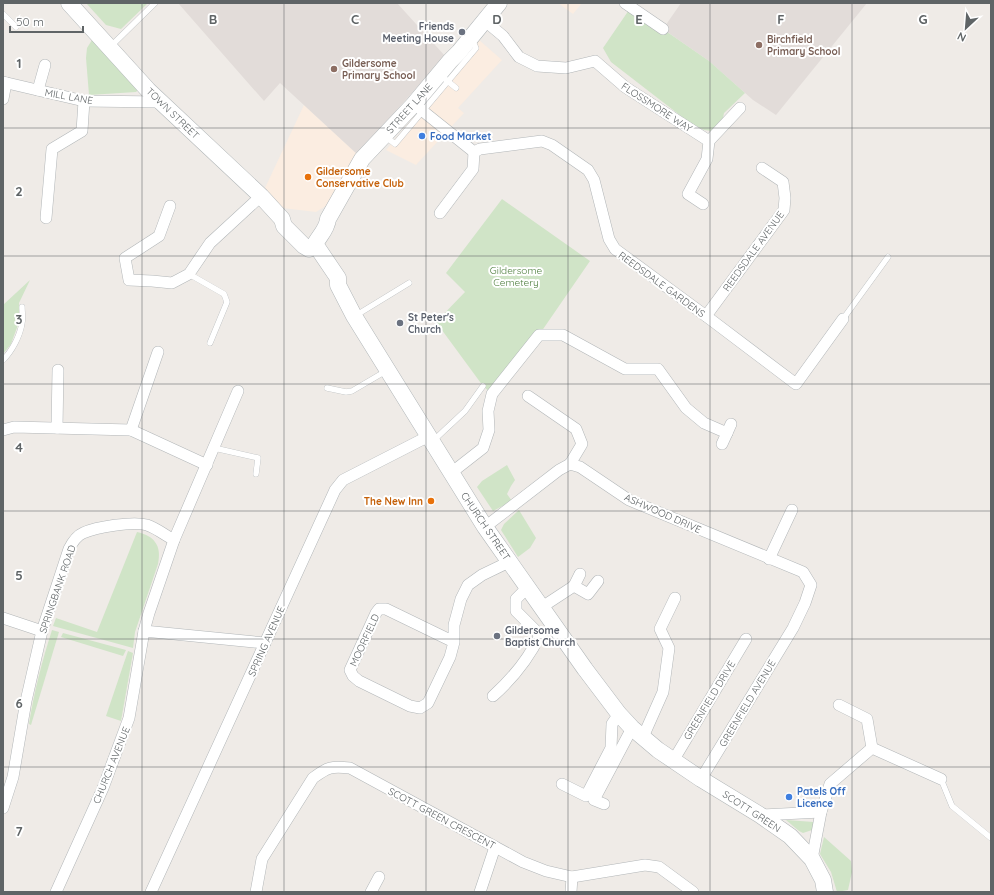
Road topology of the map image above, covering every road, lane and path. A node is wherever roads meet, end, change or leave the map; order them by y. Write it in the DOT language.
graph roads {
  1 [pos="69,3"];
  2 [pos="155,3"];
  3 [pos="499,3"];
  4 [pos="625,3"];
  5 [pos="3,14"];
  6 [pos="486,21"];
  7 [pos="16,27"];
  8 [pos="663,29"];
  9 [pos="110,47"];
  10 [pos="45,66"];
  11 [pos="443,78"];
  12 [pos="5,83"];
  13 [pos="456,88"];
  14 [pos="38,90"];
  15 [pos="3,98"];
  16 [pos="84,101"];
  17 [pos="161,102"];
  18 [pos="418,108"];
  19 [pos="740,108"];
  20 [pos="709,141"];
  21 [pos="474,152"];
  22 [pos="762,168"];
  23 [pos="261,196"];
  24 [pos="703,204"];
  25 [pos="170,206"];
  26 [pos="440,213"];
  27 [pos="46,218"];
  28 [pos="310,241"];
  29 [pos="888,257"];
  30 [pos="189,274"];
  31 [pos="409,284"];
  32 [pos="22,307"];
  33 [pos="354,316"];
  34 [pos="706,316"];
  35 [pos="844,319"];
  36 [pos="210,343"];
  37 [pos="158,352"];
  38 [pos="3,360"];
  39 [pos="58,370"];
  40 [pos="388,370"];
  41 [pos="483,386"];
  42 [pos="327,388"];
  43 [pos="238,391"];
  44 [pos="528,396"];
  45 [pos="57,428"];
  46 [pos="3,430"];
  47 [pos="131,430"];
  48 [pos="431,439"];
  49 [pos="722,444"];
  50 [pos="214,448"];
  51 [pos="570,464"];
  52 [pos="207,465"];
  53 [pos="451,473"];
  54 [pos="256,474"];
  55 [pos="792,510"];
  56 [pos="485,527"];
  57 [pos="174,540"];
  58 [pos="769,559"];
  59 [pos="509,562"];
  60 [pos="580,574"];
  61 [pos="598,581"];
  62 [pos="574,586"];
  63 [pos="528,588"];
  64 [pos="675,598"];
  65 [pos="542,607"];
  66 [pos="3,618"];
  67 [pos="794,628"];
  68 [pos="42,631"];
  69 [pos="144,631"];
  70 [pos="746,639"];
  71 [pos="454,642"];
  72 [pos="265,643"];
  73 [pos="493,696"];
  74 [pos="839,705"];
  75 [pos="619,714"];
  76 [pos="638,733"];
  77 [pos="872,748"];
  78 [pos="658,750"];
  79 [pos="673,761"];
  80 [pos="701,779"];
  81 [pos="941,779"];
  82 [pos="562,784"];
  83 [pos="604,804"];
  84 [pos="3,808"];
  85 [pos="821,812"];
  86 [pos="760,815"];
  87 [pos="991,838"];
  88 [pos="495,847"];
  89 [pos="812,859"];
  90 [pos="379,877"];
  91 [pos="572,877"];
  92 [pos="56,892"];
  93 [pos="151,892"];
  94 [pos="257,892"];
  95 [pos="371,892"];
  96 [pos="480,892"];
  97 [pos="571,892"];
  98 [pos="693,892"];
  99 [pos="826,892"];
  1 -- 9 [label="main road, TOWN STREET"];
  2 -- 9 [label="lane"];
  3 -- 6 [label="main road, STREET LANE"];
  4 -- 8 [label="street"];
  5 -- 7 [label="lane"];
  6 -- 11 [label="main road, STREET LANE"];
  6 -- 20 [label="street, FLOSSMORE WAY"];
  9 -- 17 [label="main road, TOWN STREET"];
  10 -- 14 [label="street"];
  11 -- 13 [label="lane"];
  11 -- 18 [label="main road, STREET LANE"];
  12 -- 14 [label="street, MILL LANE"];
  12 -- 15 [label="street"];
  14 -- 16 [label="street, MILL LANE"];
  16 -- 17 [label="street, MILL LANE"];
  16 -- 27 [label="street"];
  17 -- 23 [label="main road, TOWN STREET"];
  18 -- 21 [label="street"];
  18 -- 28 [label="main road, STREET LANE"];
  19 -- 20 [label="street"];
  20 -- 24 [label="street"];
  21 -- 26 [label="street"];
  21 -- 34 [label="street, REEDSDALE GARDENS"];
  22 -- 34 [label="street, REEDSDALE AVENUE"];
  23 -- 28 [label="main road, TOWN STREET"];
  23 -- 30 [label="street"];
  25 -- 30 [label="street"];
  28 -- 33 [label="main road, CHURCH STREET"];
  29 -- 35 [label="lane"];
  30 -- 36 [label="lane"];
  31 -- 33 [label="lane"];
  32 -- 38 [label="lane"];
  33 -- 40 [label="main road, CHURCH STREET"];
  34 -- 35 [label="street, REEDSDALE GARDENS"];
  37 -- 47 [label="street"];
  39 -- 45 [label="street"];
  40 -- 42 [label="lane"];
  40 -- 48 [label="main road, CHURCH STREET"];
  41 -- 48 [label="lane"];
  43 -- 50 [label="street"];
  44 -- 51 [label="street"];
  45 -- 46 [label="street"];
  45 -- 47 [label="street"];
  47 -- 52 [label="street"];
  48 -- 53 [label="main road, CHURCH STREET"];
  48 -- 72 [label="street, SPRING AVENUE"];
  49 -- 53 [label="street"];
  50 -- 52 [label="street"];
  50 -- 54 [label="lane"];
  51 -- 56 [label="street"];
  51 -- 58 [label="street, ASHWOOD DRIVE"];
  52 -- 57 [label="street"];
  53 -- 56 [label="main road, CHURCH STREET"];
  55 -- 58 [label="street"];
  56 -- 59 [label="main road, CHURCH STREET"];
  57 -- 68 [label="street, SPRINGBANK ROAD"];
  57 -- 69 [label="street, CHURCH AVENUE"];
  58 -- 67 [label="street, ASHWOOD DRIVE"];
  59 -- 63 [label="main road, CHURCH STREET"];
  59 -- 71 [label="street, MOORFIELD"];
  60 -- 62 [label="street"];
  61 -- 62 [label="street"];
  62 -- 65 [label="street"];
  63 -- 65 [label="main road, CHURCH STREET"];
  63 -- 73 [label="street"];
  64 -- 76 [label="street"];
  65 -- 75 [label="main road, CHURCH STREET"];
  66 -- 68 [label="street"];
  67 -- 80 [label="street, GREENFIELD AVENUE"];
  68 -- 84 [label="street, SPRINGBANK ROAD"];
  69 -- 72 [label="street"];
  69 -- 92 [label="street, CHURCH AVENUE"];
  70 -- 79 [label="street, GREENFIELD DRIVE"];
  71 -- 71 [label="street, MOORFIELD"];
  72 -- 93 [label="street, SPRING AVENUE"];
  74 -- 77 [label="street"];
  75 -- 76 [label="main road, CHURCH STREET"];
  75 -- 82 [label="street"];
  76 -- 78 [label="main road, CHURCH STREET"];
  76 -- 83 [label="street"];
  77 -- 81 [label="street"];
  77 -- 85 [label="street"];
  78 -- 79 [label="main road, SCOTT GREEN"];
  79 -- 80 [label="main road, SCOTT GREEN"];
  80 -- 86 [label="main road, SCOTT GREEN"];
  81 -- 87 [label="lane"];
  85 -- 86 [label="street"];
  85 -- 89 [label="street"];
  86 -- 89 [label="main road, SCOTT GREEN"];
  88 -- 91 [label="street, SCOTT GREEN CRESCENT"];
  88 -- 94 [label="street, SCOTT GREEN CRESCENT"];
  88 -- 96 [label="street"];
  89 -- 99 [label="main road, SCOTT GREEN"];
  90 -- 95 [label="street"];
  91 -- 97 [label="street"];
  91 -- 98 [label="street, SCOTT GREEN CRESCENT"];
}
